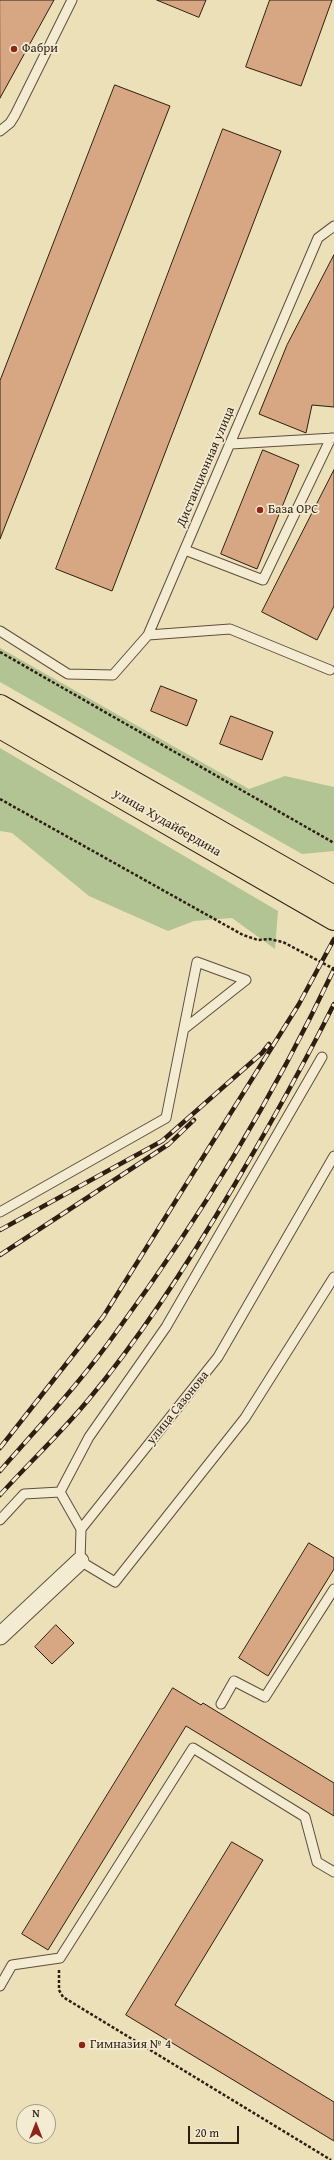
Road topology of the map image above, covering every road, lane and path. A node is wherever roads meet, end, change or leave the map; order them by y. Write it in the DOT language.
graph roads {
  1 [pos="72,0"];
  2 [pos="0,131"];
  3 [pos="334,226"];
  4 [pos="333,438"];
  5 [pos="231,444"];
  6 [pos="185,550"];
  7 [pos="0,631"];
  8 [pos="148,636"];
  9 [pos="0,652"];
  10 [pos="330,670"];
  11 [pos="0,706"];
  12 [pos="0,727"];
  13 [pos="0,798"];
  14 [pos="334,843"];
  15 [pos="334,897"];
  16 [pos="334,919"];
  17 [pos="334,969"];
  18 [pos="184,1029"];
  19 [pos="322,1057"];
  20 [pos="334,1156"];
  21 [pos="0,1212"];
  22 [pos="334,1277"];
  23 [pos="60,1492"];
  24 [pos="0,1520"];
  25 [pos="81,1529"];
  26 [pos="80,1561"];
  27 [pos="334,1590"];
  28 [pos="0,1636"];
  29 [pos="221,1704"];
  30 [pos="334,1872"];
  31 [pos="60,1958"];
  32 [pos="0,1986"];
  33 [pos="331,2160"];
  1 -- 2 [label="lane"];
  3 -- 5 [label="lane, Дистанционная улица"];
  4 -- 5 [label="lane"];
  4 -- 6 [label="lane"];
  5 -- 6 [label="lane, Дистанционная улица"];
  6 -- 8 [label="lane, Дистанционная улица"];
  7 -- 8 [label="lane, Дистанционная улица"];
  8 -- 10 [label="lane"];
  9 -- 14 [label="path"];
  11 -- 15 [label="main road, улица Худайбердина"];
  12 -- 16 [label="main road, улица Худайбердина"];
  13 -- 17 [label="path"];
  18 -- 18 [label="lane"];
  18 -- 21 [label="lane"];
  19 -- 23 [label="lane"];
  20 -- 25 [label="lane, улица Сазонова"];
  22 -- 26 [label="lane"];
  23 -- 24 [label="lane"];
  23 -- 25 [label="lane"];
  25 -- 26 [label="lane"];
  26 -- 28 [label="street"];
  27 -- 29 [label="lane"];
  30 -- 31 [label="lane"];
  31 -- 32 [label="lane"];
  31 -- 33 [label="path"];
}
